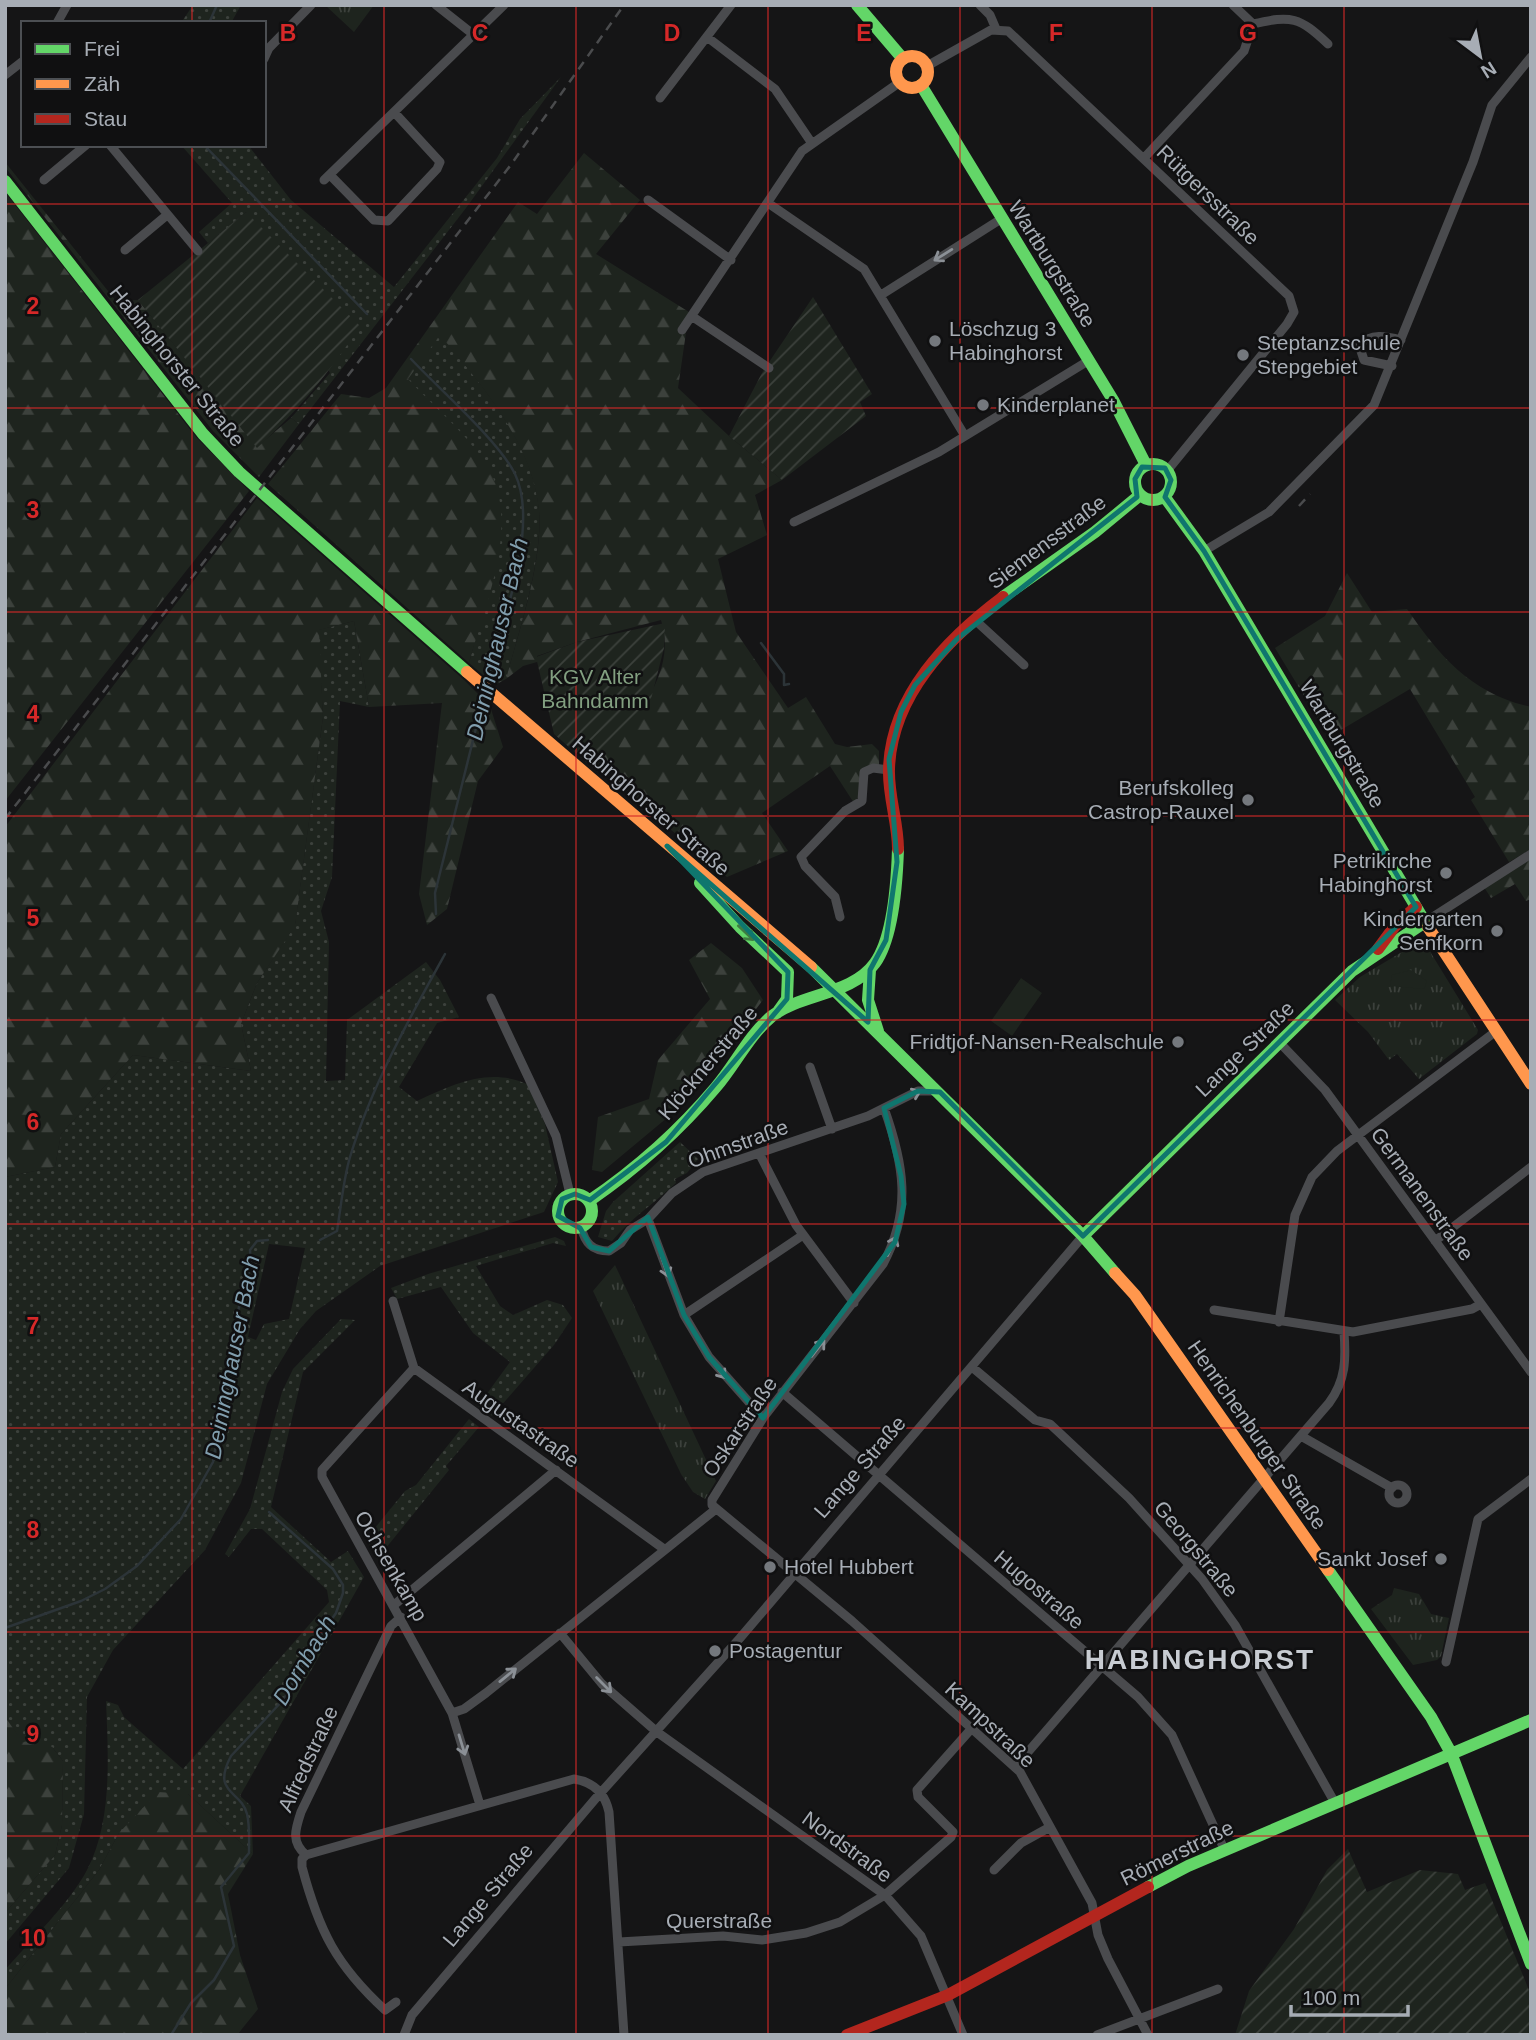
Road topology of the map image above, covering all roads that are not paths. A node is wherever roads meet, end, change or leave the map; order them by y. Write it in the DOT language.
graph roads {
  1 [pos="67,5"];
  2 [pos="311,5"];
  3 [pos="436,5"];
  4 [pos="504,5"];
  5 [pos="731,5"];
  6 [pos="857,5"];
  7 [pos="980,5"];
  8 [pos="1233,5"];
  9 [pos="58,21"];
  10 [pos="1253,24"];
  11 [pos="996,29"];
  12 [pos="474,35"];
  13 [pos="707,37"];
  14 [pos="1328,44"];
  15 [pos="266,55"];
  16 [pos="1531,57"];
  17 [pos="903,59"];
  18 [pos="21,63"];
  19 [pos="927,66"];
  20 [pos="5,75"];
  21 [pos="900,82"];
  22 [pos="921,85"];
  23 [pos="660,98"];
  24 [pos="394,112"];
  25 [pos="811,142"];
  26 [pos="84,147"];
  27 [pos="112,147"];
  28 [pos="1144,158"];
  29 [pos="44,180"];
  30 [pos="5,181"];
  31 [pos="648,201"];
  32 [pos="768,202"];
  33 [pos="167,215"];
  34 [pos="1001,219"];
  35 [pos="125,250"];
  36 [pos="198,251"];
  37 [pos="731,260"];
  38 [pos="881,295"];
  39 [pos="693,317"];
  40 [pos="682,330"];
  41 [pos="1401,340"];
  42 [pos="1088,361"];
  43 [pos="1392,366"];
  44 [pos="769,368"];
  45 [pos="965,436"];
  46 [pos="1146,465"];
  47 [pos="1167,471"];
  48 [pos="1140,495"];
  49 [pos="1164,496"];
  50 [pos="794,522"];
  51 [pos="1204,551"];
  52 [pos="976,621"];
  53 [pos="1024,665"];
  54 [pos="889,770"];
  55 [pos="667,846"];
  56 [pos="1531,854"];
  57 [pos="1416,908"];
  58 [pos="840,917"];
  59 [pos="1424,922"];
  60 [pos="1376,952"];
  61 [pos="870,970"];
  62 [pos="832,988"];
  63 [pos="491,998"];
  64 [pos="777,1013"];
  65 [pos="878,1032"];
  66 [pos="1494,1032"];
  67 [pos="1279,1042"];
  68 [pos="810,1067"];
  69 [pos="1531,1084"];
  70 [pos="940,1092"];
  71 [pos="884,1108"];
  72 [pos="832,1129"];
  73 [pos="1357,1136"];
  74 [pos="759,1153"];
  75 [pos="1531,1167"];
  76 [pos="570,1194"];
  77 [pos="589,1201"];
  78 [pos="648,1219"];
  79 [pos="581,1227"];
  80 [pos="803,1235"];
  81 [pos="1083,1236"];
  82 [pos="1435,1241"];
  83 [pos="393,1301"];
  84 [pos="852,1301"];
  85 [pos="1481,1304"];
  86 [pos="1214,1310"];
  87 [pos="684,1315"];
  88 [pos="1279,1322"];
  89 [pos="1344,1332"];
  90 [pos="972,1367"];
  91 [pos="414,1368"];
  92 [pos="1531,1372"];
  93 [pos="782,1392"];
  94 [pos="763,1418"];
  95 [pos="1301,1436"];
  96 [pos="556,1470"];
  97 [pos="878,1476"];
  98 [pos="1531,1479"];
  99 [pos="1264,1480"];
  100 [pos="1392,1488"];
  101 [pos="716,1509"];
  102 [pos="664,1549"];
  103 [pos="1189,1565"];
  104 [pos="795,1572"];
  105 [pos="394,1605"];
  106 [pos="401,1617"];
  107 [pos="560,1633"];
  108 [pos="1446,1662"];
  109 [pos="1102,1667"];
  110 [pos="452,1713"];
  111 [pos="1531,1720"];
  112 [pos="972,1728"];
  113 [pos="657,1732"];
  114 [pos="1451,1753"];
  115 [pos="1015,1766"];
  116 [pos="602,1793"];
  117 [pos="1335,1802"];
  118 [pos="480,1805"];
  119 [pos="1049,1826"];
  120 [pos="1225,1851"];
  121 [pos="306,1856"];
  122 [pos="994,1870"];
  123 [pos="885,1895"];
  124 [pos="1094,1917"];
  125 [pos="618,1942"];
  126 [pos="1531,1964"];
  127 [pos="1218,1989"];
  128 [pos="948,1995"];
  129 [pos="396,2003"];
  130 [pos="1139,2019"];
  131 [pos="404,2035"];
  132 [pos="624,2035"];
  133 [pos="847,2035"];
  134 [pos="963,2035"];
  135 [pos="1097,2035"];
  136 [pos="1148,2035"];
  1 -- 9 [label="street"];
  2 -- 15 [label="street"];
  3 -- 12 [label="street"];
  4 -- 12 [label="street"];
  5 -- 13 [label="street"];
  6 -- 17 [label="main road"];
  7 -- 11 [label="street"];
  8 -- 10 [label="street"];
  10 -- 14 [label="street"];
  10 -- 28 [label="street"];
  11 -- 19 [label="street"];
  11 -- 28 [label="street, Rütgersstraße"];
  12 -- 24 [label="street"];
  13 -- 23 [label="street"];
  13 -- 25 [label="street"];
  16 -- 41 [label="street"];
  17 -- 19 [label="main road"];
  17 -- 21 [label="main road"];
  18 -- 20 [label="street"];
  19 -- 22 [label="main road"];
  21 -- 22 [label="main road"];
  21 -- 25 [label="street"];
  22 -- 34 [label="main road, Wartburgstraße"];
  24 -- 24 [label="street"];
  25 -- 32 [label="street"];
  26 -- 29 [label="street"];
  27 -- 33 [label="street"];
  28 -- 47 [label="street, Rütgersstraße"];
  30 -- 55 [label="main road, Habinghorster Straße"];
  31 -- 37 [label="street"];
  32 -- 37 [label="street"];
  32 -- 38 [label="street"];
  33 -- 35 [label="street"];
  33 -- 36 [label="street"];
  34 -- 38 [label="street, one-way"];
  34 -- 42 [label="main road, Wartburgstraße"];
  37 -- 39 [label="street"];
  38 -- 45 [label="street"];
  39 -- 40 [label="street"];
  39 -- 44 [label="street"];
  41 -- 43 [label="street"];
  41 -- 43 [label="street"];
  42 -- 45 [label="street"];
  42 -- 46 [label="main road, Wartburgstraße"];
  43 -- 51 [label="street"];
  45 -- 50 [label="street"];
  46 -- 47 [label="main road"];
  46 -- 48 [label="main road"];
  47 -- 49 [label="main road"];
  48 -- 49 [label="main road"];
  48 -- 52 [label="main road, Siemensstraße"];
  49 -- 51 [label="main road, Wartburgstraße"];
  51 -- 57 [label="main road, Wartburgstraße"];
  52 -- 53 [label="street"];
  52 -- 54 [label="main road, Siemensstraße"];
  54 -- 58 [label="street"];
  54 -- 61 [label="main road, Siemensstraße"];
  55 -- 62 [label="main road, Habinghorster Straße"];
  55 -- 64 [label="main road, one-way"];
  56 -- 59 [label="street"];
  57 -- 59 [label="main road, Wartburgstraße"];
  57 -- 60 [label="main road, Lange Straße"];
  59 -- 60 [label="main road, Lange Straße"];
  59 -- 66 [label="main road, Wartburgstraße"];
  60 -- 67 [label="main road, Lange Straße"];
  61 -- 62 [label="main road"];
  61 -- 65 [label="main road"];
  62 -- 64 [label="main road, Klöcknerstraße"];
  62 -- 65 [label="main road, Habinghorster Straße"];
  63 -- 76 [label="street"];
  64 -- 77 [label="main road, Klöcknerstraße"];
  65 -- 70 [label="main road, Habinghorster Straße"];
  66 -- 69 [label="main road, Wartburgstraße"];
  66 -- 73 [label="street"];
  67 -- 73 [label="street, Germanenstraße"];
  67 -- 81 [label="main road, Lange Straße"];
  68 -- 72 [label="street"];
  71 -- 70 [label="street, Ohmstraße, one-way"];
  70 -- 81 [label="main road, Habinghorster Straße"];
  71 -- 72 [label="street, Ohmstraße"];
  84 -- 71 [label="street, Oskarstraße, one-way"];
  72 -- 74 [label="street, Ohmstraße"];
  73 -- 82 [label="street, Germanenstraße"];
  73 -- 88 [label="street"];
  74 -- 78 [label="street, Ohmstraße"];
  74 -- 80 [label="street"];
  75 -- 82 [label="street"];
  76 -- 77 [label="main road"];
  76 -- 79 [label="main road"];
  77 -- 79 [label="main road"];
  78 -- 79 [label="street, Ohmstraße"];
  78 -- 87 [label="street, one-way"];
  80 -- 84 [label="street"];
  80 -- 87 [label="street"];
  81 -- 90 [label="street, Lange Straße"];
  81 -- 99 [label="main road, Henrichenburger Straße"];
  82 -- 85 [label="street, Germanenstraße"];
  83 -- 91 [label="street"];
  93 -- 84 [label="street, Oskarstraße, one-way"];
  85 -- 89 [label="street"];
  85 -- 92 [label="street, Germanenstraße"];
  86 -- 88 [label="street"];
  87 -- 94 [label="street, one-way"];
  88 -- 89 [label="street"];
  89 -- 95 [label="street"];
  90 -- 97 [label="street, Lange Straße"];
  90 -- 103 [label="street, Georgstraße"];
  91 -- 96 [label="street, Augustastraße"];
  91 -- 105 [label="street, Ochsenkamp"];
  93 -- 94 [label="street, Oskarstraße"];
  93 -- 97 [label="street, Hugostraße"];
  94 -- 101 [label="street, Oskarstraße"];
  95 -- 99 [label="street"];
  95 -- 100 [label="street"];
  96 -- 102 [label="street, Augustastraße"];
  96 -- 105 [label="street"];
  97 -- 104 [label="street, Lange Straße"];
  97 -- 109 [label="street, Hugostraße"];
  98 -- 108 [label="street"];
  99 -- 103 [label="street"];
  99 -- 114 [label="main road, Henrichenburger Straße"];
  101 -- 102 [label="street, Oskarstraße"];
  101 -- 104 [label="street, Kampstraße"];
  102 -- 107 [label="street, Oskarstraße"];
  103 -- 109 [label="street"];
  103 -- 117 [label="street, Georgstraße"];
  104 -- 112 [label="street, Kampstraße"];
  104 -- 113 [label="street, Lange Straße"];
  105 -- 106 [label="street, Ochsenkamp"];
  106 -- 110 [label="street, Ochsenkamp"];
  106 -- 121 [label="street, Alfredstraße"];
  110 -- 107 [label="street, Oskarstraße, one-way"];
  107 -- 113 [label="street, Nordstraße, one-way"];
  109 -- 115 [label="street"];
  109 -- 120 [label="street, Hugostraße"];
  110 -- 118 [label="street, Ochsenkamp, one-way"];
  111 -- 114 [label="main road, Römerstraße"];
  112 -- 115 [label="street, Kampstraße"];
  112 -- 123 [label="street, Querstraße"];
  113 -- 116 [label="street, Lange Straße"];
  113 -- 123 [label="street, Nordstraße"];
  114 -- 117 [label="main road, Römerstraße"];
  114 -- 126 [label="main road, Henrichenburger Straße"];
  115 -- 119 [label="street, Kampstraße"];
  116 -- 118 [label="street"];
  116 -- 125 [label="street"];
  116 -- 131 [label="street, Lange Straße"];
  117 -- 120 [label="main road, Römerstraße"];
  118 -- 121 [label="street"];
  119 -- 122 [label="street"];
  119 -- 124 [label="street, Kampstraße"];
  120 -- 124 [label="main road, Römerstraße"];
  121 -- 129 [label="street, Alfredstraße"];
  123 -- 125 [label="street, Querstraße"];
  123 -- 128 [label="street, Nordstraße"];
  124 -- 128 [label="main road, Römerstraße"];
  124 -- 130 [label="street, Kampstraße"];
  125 -- 132 [label="street"];
  127 -- 130 [label="street"];
  128 -- 133 [label="main road, Römerstraße"];
  128 -- 134 [label="street, Nordstraße"];
  130 -- 135 [label="street"];
  130 -- 136 [label="street, Kampstraße"];
}
